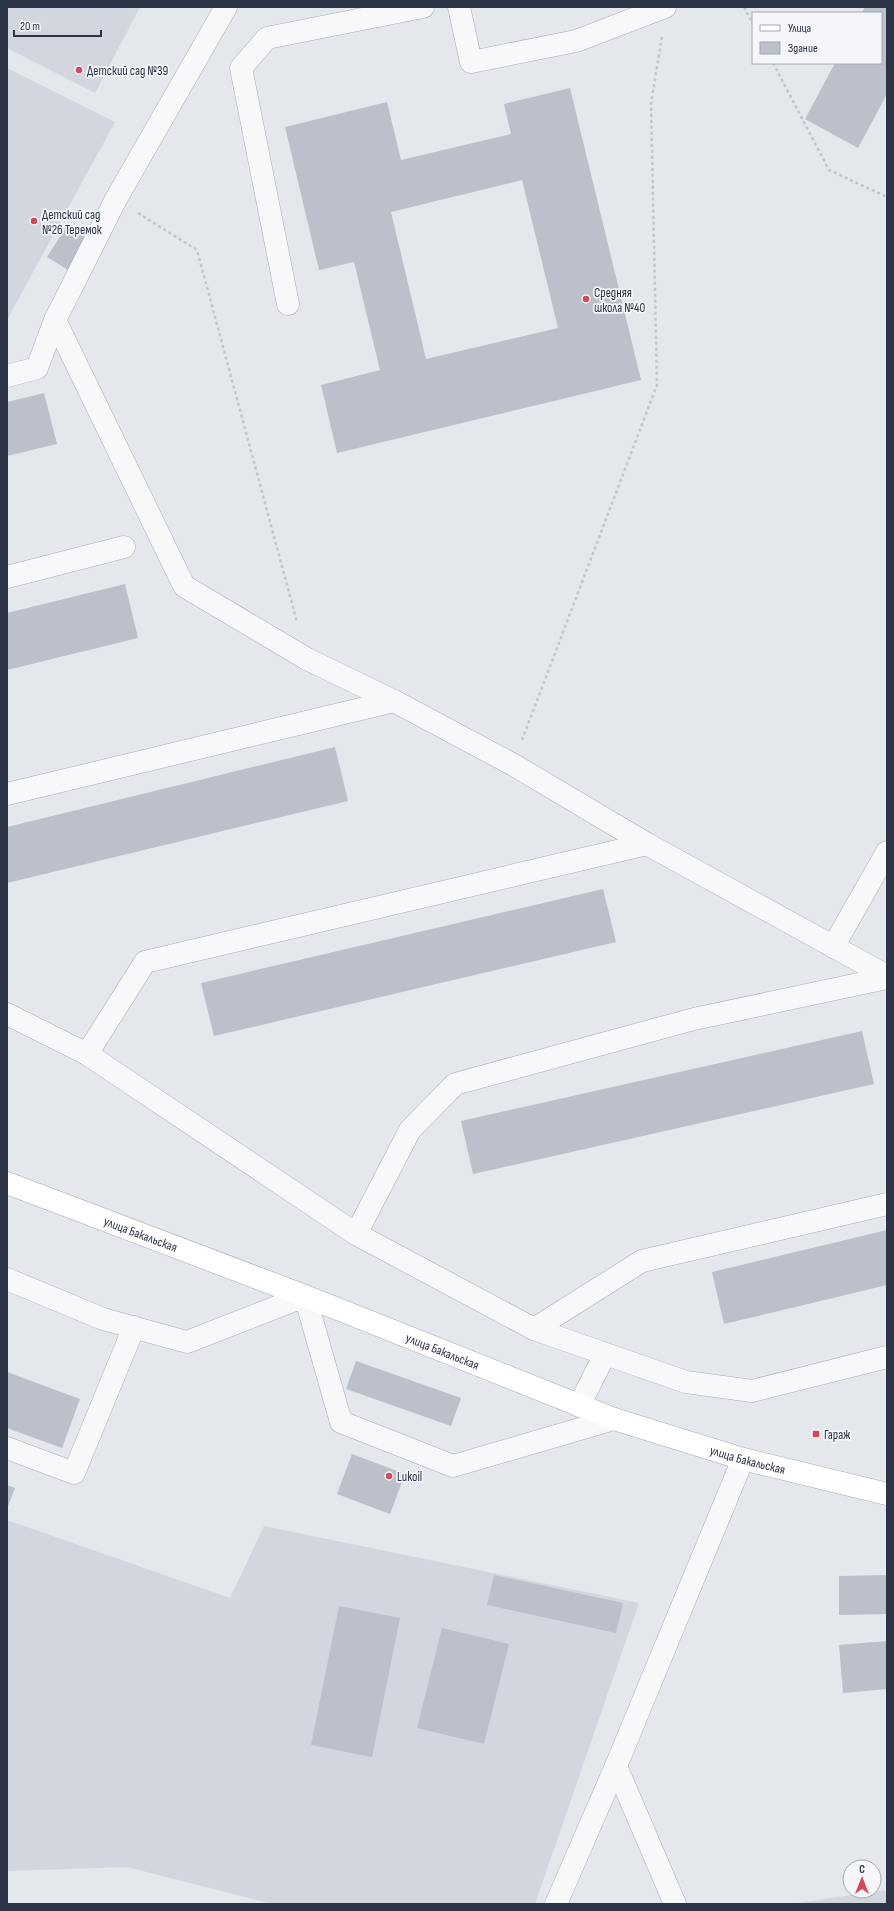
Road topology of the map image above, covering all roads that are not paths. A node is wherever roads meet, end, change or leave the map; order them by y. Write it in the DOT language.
graph roads {
  1 [pos="226,7"];
  2 [pos="422,7"];
  3 [pos="459,7"];
  4 [pos="665,7"];
  5 [pos="288,304"];
  6 [pos="55,320"];
  7 [pos="7,376"];
  8 [pos="124,547"];
  9 [pos="7,577"];
  10 [pos="394,701"];
  11 [pos="7,794"];
  12 [pos="647,844"];
  13 [pos="887,852"];
  14 [pos="833,947"];
  15 [pos="887,977"];
  16 [pos="7,1014"];
  17 [pos="86,1054"];
  18 [pos="7,1183"];
  19 [pos="887,1204"];
  20 [pos="356,1234"];
  21 [pos="7,1279"];
  22 [pos="305,1296"];
  23 [pos="134,1327"];
  24 [pos="534,1329"];
  25 [pos="605,1354"];
  26 [pos="887,1357"];
  27 [pos="579,1406"];
  28 [pos="614,1419"];
  29 [pos="7,1448"];
  30 [pos="743,1459"];
  31 [pos="887,1494"];
  32 [pos="616,1766"];
  33 [pos="556,1904"];
  34 [pos="675,1904"];
  1 -- 6 [label="lane"];
  2 -- 5 [label="lane"];
  3 -- 4 [label="lane"];
  6 -- 7 [label="lane"];
  6 -- 10 [label="lane"];
  8 -- 9 [label="lane"];
  10 -- 11 [label="lane"];
  10 -- 12 [label="lane"];
  12 -- 14 [label="lane"];
  12 -- 17 [label="lane"];
  13 -- 14 [label="lane"];
  14 -- 15 [label="lane"];
  15 -- 20 [label="lane"];
  16 -- 17 [label="lane"];
  17 -- 20 [label="lane"];
  18 -- 22 [label="main road, улица Бакальская"];
  19 -- 24 [label="lane"];
  20 -- 24 [label="lane"];
  21 -- 23 [label="lane"];
  22 -- 23 [label="lane"];
  22 -- 27 [label="main road, улица Бакальская"];
  22 -- 28 [label="lane"];
  23 -- 29 [label="lane"];
  24 -- 25 [label="lane"];
  25 -- 26 [label="lane"];
  25 -- 27 [label="lane"];
  27 -- 28 [label="main road, улица Бакальская"];
  28 -- 30 [label="main road, улица Бакальская"];
  30 -- 31 [label="main road, улица Бакальская"];
  30 -- 32 [label="lane"];
  32 -- 33 [label="lane"];
  32 -- 34 [label="lane"];
}
